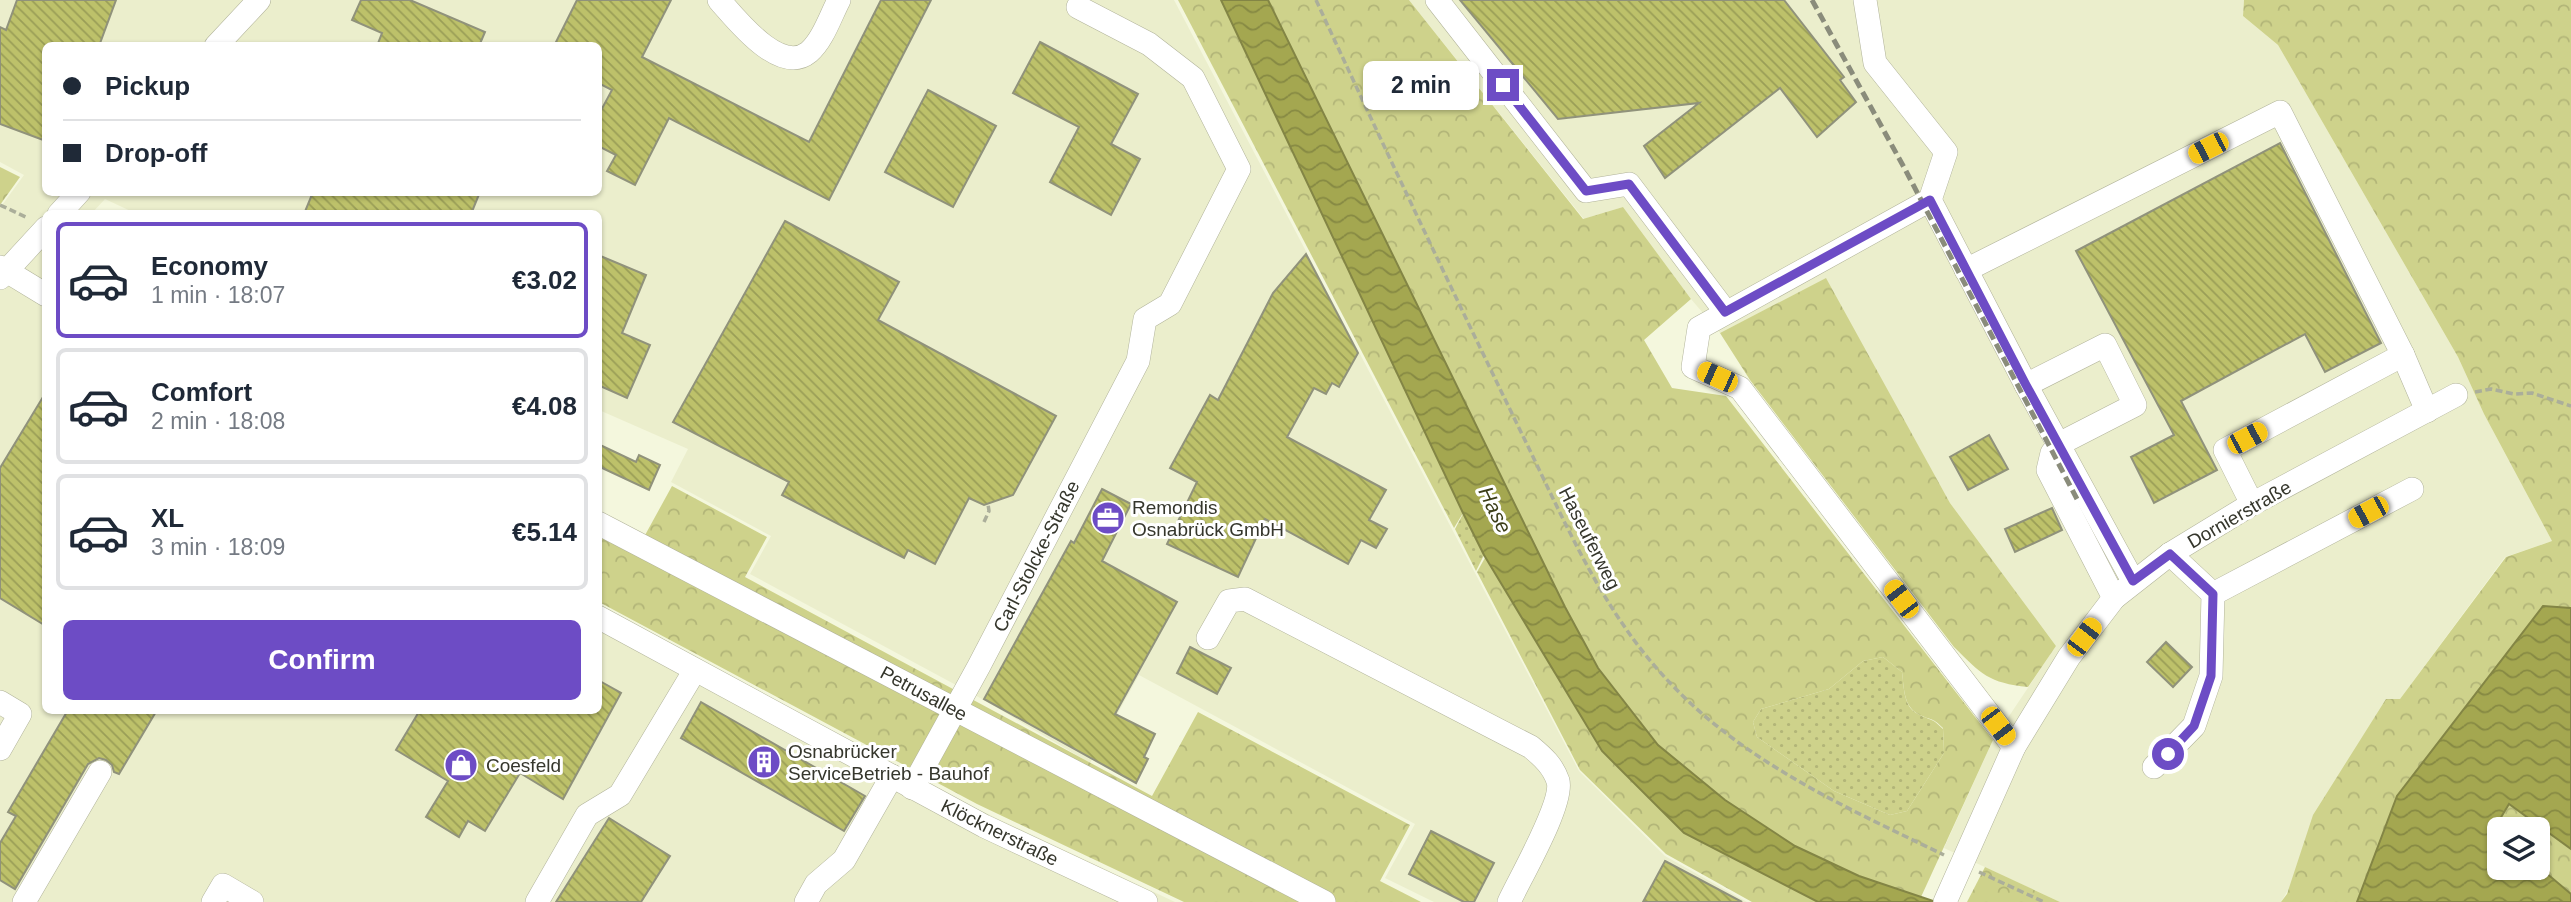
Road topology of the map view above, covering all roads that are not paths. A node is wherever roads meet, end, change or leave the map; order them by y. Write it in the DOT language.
graph roads {
  1 [pos="719,0"];
  2 [pos="839,0"];
  3 [pos="1437,0"];
  4 [pos="1865,0"];
  5 [pos="256,1"];
  6 [pos="1078,7"];
  7 [pos="220,42"];
  8 [pos="76,196"];
  9 [pos="1930,200"];
  10 [pos="63,210"];
  11 [pos="40,225"];
  12 [pos="1966,270"];
  13 [pos="2,272"];
  14 [pos="42,293"];
  15 [pos="1725,312"];
  16 [pos="2403,355"];
  17 [pos="2026,385"];
  18 [pos="2456,395"];
  19 [pos="2427,411"];
  20 [pos="2059,444"];
  21 [pos="2412,489"];
  22 [pos="2252,504"];
  23 [pos="602,525"];
  24 [pos="2170,554"];
  25 [pos="2133,581"];
  26 [pos="2213,594"];
  27 [pos="2113,598"];
  28 [pos="602,619"];
  29 [pos="1208,638"];
  30 [pos="695,670"];
  31 [pos="0,702"];
  32 [pos="956,710"];
  33 [pos="2014,747"];
  34 [pos="0,749"];
  35 [pos="2154,767"];
  36 [pos="100,772"];
  37 [pos="892,776"];
  38 [pos="912,788"];
  39 [pos="1122,897"];
  40 [pos="1946,900"];
  41 [pos="24,902"];
  42 [pos="213,902"];
  43 [pos="252,902"];
  44 [pos="537,902"];
  45 [pos="806,902"];
  46 [pos="1146,902"];
  47 [pos="1324,902"];
  48 [pos="1509,902"];
  1 -- 2 [label="street"];
  3 -- 15 [label="street"];
  4 -- 9 [label="street"];
  5 -- 7 [label="street"];
  6 -- 32 [label="street, Carl-Stolcke-Straße"];
  8 -- 10 [label="street"];
  9 -- 12 [label="street"];
  9 -- 15 [label="street"];
  11 -- 13 [label="street"];
  12 -- 16 [label="street"];
  12 -- 17 [label="street"];
  13 -- 14 [label="street"];
  15 -- 33 [label="street"];
  16 -- 19 [label="street"];
  16 -- 22 [label="street"];
  17 -- 20 [label="street"];
  17 -- 20 [label="street"];
  18 -- 19 [label="street, Dornierstraße"];
  19 -- 22 [label="street, Dornierstraße"];
  20 -- 25 [label="street"];
  20 -- 27 [label="street"];
  21 -- 26 [label="street"];
  22 -- 24 [label="street, Dornierstraße"];
  23 -- 32 [label="street, Petrusallee"];
  24 -- 25 [label="street, Dornierstraße"];
  24 -- 26 [label="street"];
  25 -- 27 [label="street, Dornierstraße"];
  26 -- 35 [label="street"];
  27 -- 33 [label="street, Dornierstraße"];
  28 -- 30 [label="street, Klöcknerstraße"];
  29 -- 48 [label="street"];
  30 -- 37 [label="street, Klöcknerstraße"];
  30 -- 44 [label="street"];
  31 -- 34 [label="street"];
  32 -- 38 [label="street, Carl-Stolcke-Straße"];
  32 -- 47 [label="street, Petrusallee"];
  33 -- 40 [label="street, Dornierstraße"];
  36 -- 41 [label="street"];
  37 -- 38 [label="street, Klöcknerstraße"];
  37 -- 45 [label="street"];
  38 -- 39 [label="street, Klöcknerstraße"];
  39 -- 46 [label="street, Klöcknerstraße"];
  42 -- 43 [label="street"];
}
